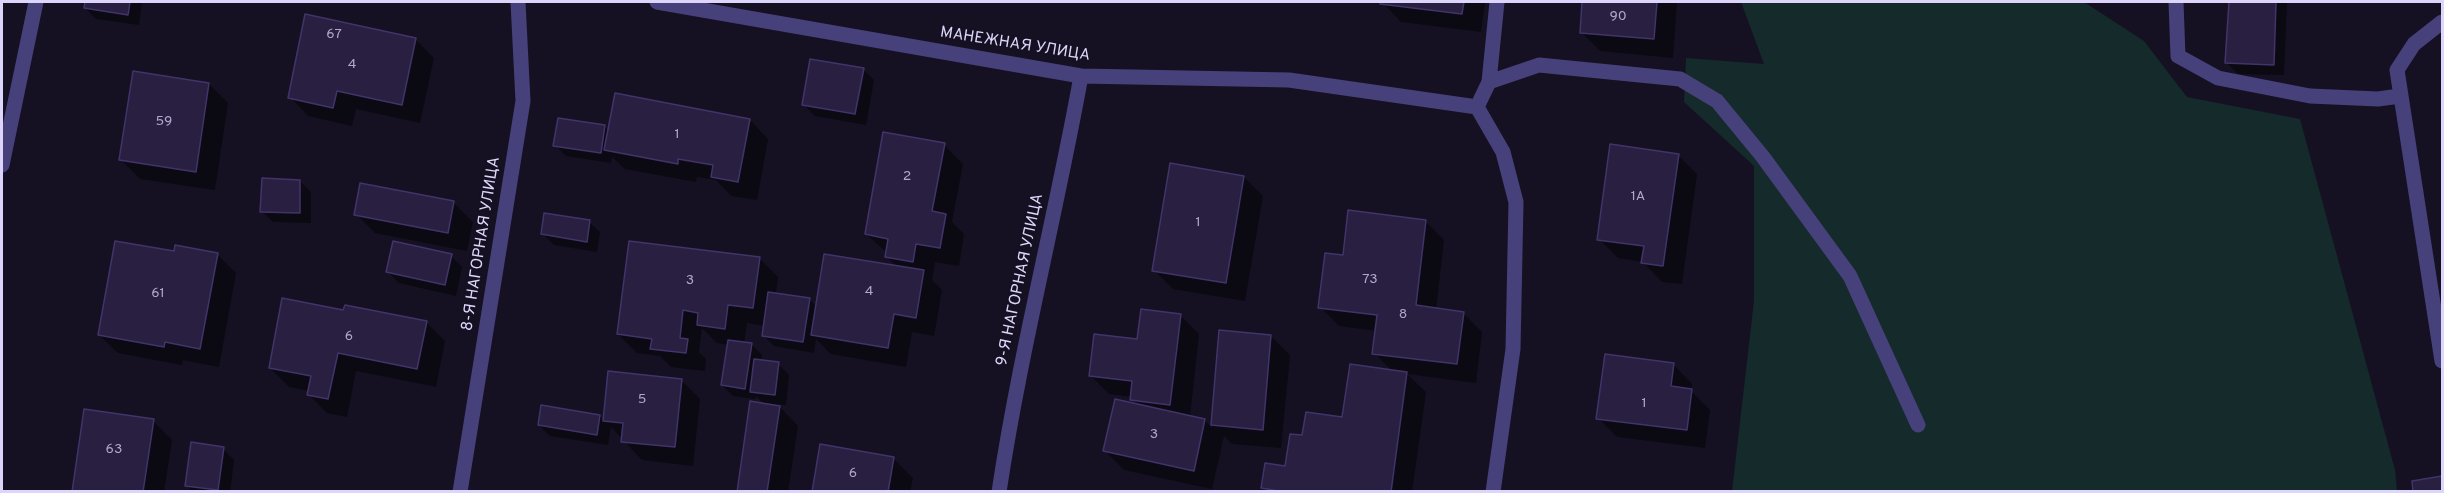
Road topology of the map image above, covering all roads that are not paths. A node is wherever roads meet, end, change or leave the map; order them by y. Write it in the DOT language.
graph roads {
  1 [pos="36,2"];
  2 [pos="518,2"];
  3 [pos="657,2"];
  4 [pos="1497,2"];
  5 [pos="2176,2"];
  6 [pos="2442,22"];
  7 [pos="1081,76"];
  8 [pos="1489,82"];
  9 [pos="2400,96"];
  10 [pos="1476,107"];
  11 [pos="2,165"];
  12 [pos="2442,361"];
  13 [pos="1918,425"];
  14 [pos="460,492"];
  15 [pos="999,492"];
  16 [pos="1493,492"];
  1 -- 11 [label="street"];
  2 -- 14 [label="street, 8-Я НАГОРНАЯ УЛИЦА"];
  3 -- 7 [label="street, МАНЕЖНАЯ УЛИЦА"];
  4 -- 8 [label="street"];
  5 -- 9 [label="street"];
  6 -- 9 [label="street"];
  7 -- 10 [label="street, МАНЕЖНАЯ УЛИЦА"];
  7 -- 15 [label="street, 9-Я НАГОРНАЯ УЛИЦА"];
  8 -- 10 [label="street"];
  8 -- 13 [label="street"];
  9 -- 12 [label="street"];
  10 -- 16 [label="street"];
}
